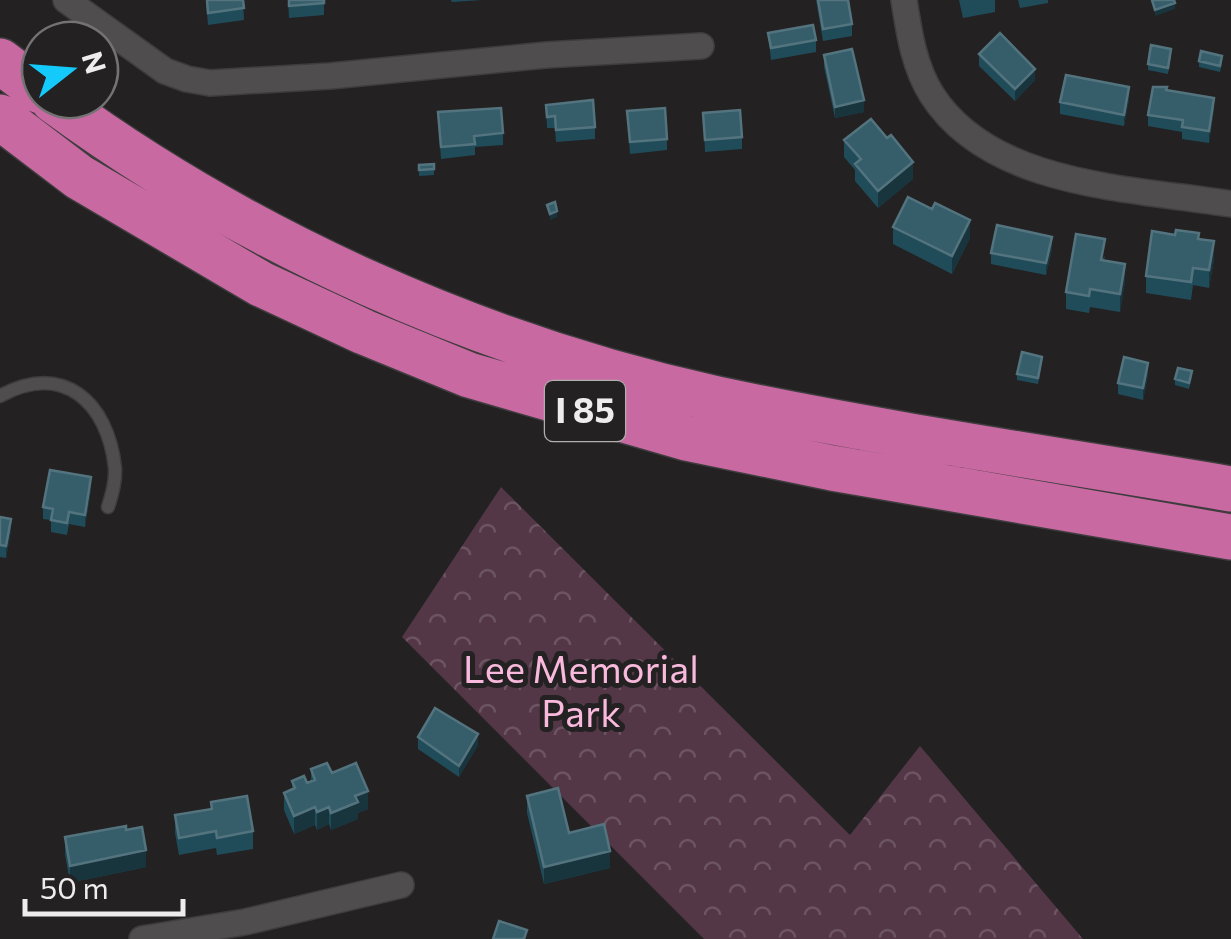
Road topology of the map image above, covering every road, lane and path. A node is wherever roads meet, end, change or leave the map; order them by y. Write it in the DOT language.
graph roads {
  1 [pos="66,0"];
  2 [pos="904,0"];
  3 [pos="701,46"];
  4 [pos="0,117"];
  5 [pos="83,120"];
  6 [pos="1231,204"];
  7 [pos="0,396"];
  8 [pos="1231,488"];
  9 [pos="108,508"];
  10 [pos="1231,537"];
  11 [pos="401,884"];
  12 [pos="142,939"];
  1 -- 3 [label="street"];
  2 -- 6 [label="street"];
  4 -- 10 [label="highway, I 85"];
  5 -- 8 [label="highway, I 85"];
  7 -- 9 [label="lane"];
  11 -- 12 [label="street"];
}
